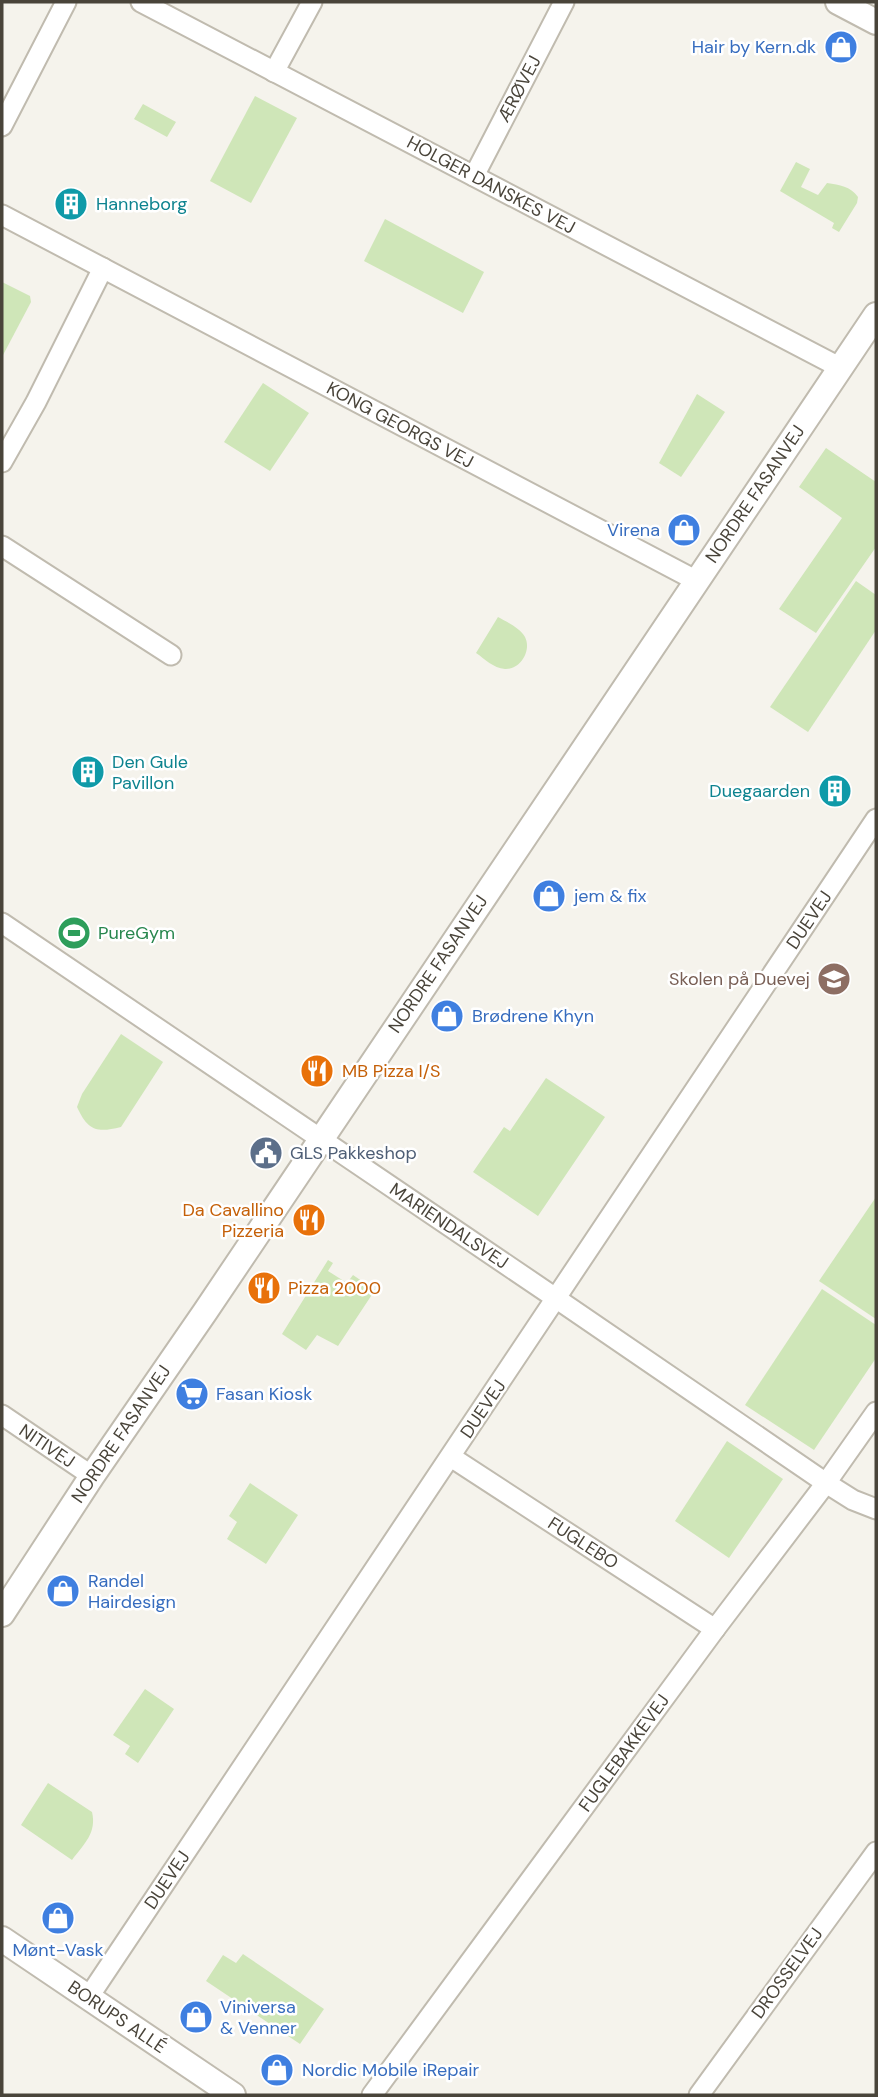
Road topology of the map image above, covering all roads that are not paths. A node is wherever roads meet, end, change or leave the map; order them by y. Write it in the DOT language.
graph roads {
  1 [pos="66,2"];
  2 [pos="141,2"];
  3 [pos="312,2"];
  4 [pos="564,2"];
  5 [pos="838,2"];
  6 [pos="876,22"];
  7 [pos="274,72"];
  8 [pos="2,126"];
  9 [pos="474,176"];
  10 [pos="2,215"];
  11 [pos="103,268"];
  12 [pos="876,315"];
  13 [pos="841,368"];
  14 [pos="2,462"];
  15 [pos="2,546"];
  16 [pos="697,581"];
  17 [pos="171,655"];
  18 [pos="876,819"];
  19 [pos="2,923"];
  20 [pos="320,1139"];
  21 [pos="557,1299"];
  22 [pos="876,1412"];
  23 [pos="2,1415"];
  24 [pos="451,1457"];
  25 [pos="92,1476"];
  26 [pos="826,1483"];
  27 [pos="853,1500"];
  28 [pos="876,1509"];
  29 [pos="876,1525"];
  30 [pos="2,1614"];
  31 [pos="715,1629"];
  32 [pos="876,1852"];
  33 [pos="2,1939"];
  34 [pos="88,1997"];
  35 [pos="233,2095"];
  36 [pos="372,2095"];
  37 [pos="699,2095"];
  1 -- 8 [label="street"];
  2 -- 7 [label="street, HOLGER DANSKES VEJ"];
  3 -- 7 [label="street"];
  4 -- 9 [label="street, ÆRØVEJ"];
  5 -- 6 [label="street"];
  7 -- 9 [label="street, HOLGER DANSKES VEJ"];
  9 -- 13 [label="street, HOLGER DANSKES VEJ"];
  10 -- 11 [label="street, KONG GEORGS VEJ"];
  11 -- 14 [label="street"];
  11 -- 16 [label="street, KONG GEORGS VEJ"];
  12 -- 13 [label="street, NORDRE FASANVEJ"];
  13 -- 16 [label="street, NORDRE FASANVEJ"];
  15 -- 17 [label="street"];
  16 -- 20 [label="street, NORDRE FASANVEJ"];
  18 -- 21 [label="street, DUEVEJ"];
  19 -- 20 [label="street, MARIENDALSVEJ"];
  20 -- 21 [label="street, MARIENDALSVEJ"];
  20 -- 25 [label="street, NORDRE FASANVEJ"];
  21 -- 24 [label="street, DUEVEJ"];
  21 -- 26 [label="street, MARIENDALSVEJ"];
  22 -- 26 [label="street, FUGLEBAKKEVEJ"];
  23 -- 25 [label="street, NITIVEJ"];
  24 -- 31 [label="street, FUGLEBO"];
  24 -- 34 [label="street, DUEVEJ"];
  25 -- 30 [label="street, NORDRE FASANVEJ"];
  26 -- 27 [label="street, MARIENDALSVEJ"];
  26 -- 31 [label="street, FUGLEBAKKEVEJ"];
  27 -- 28 [label="street"];
  27 -- 29 [label="street"];
  31 -- 36 [label="street, FUGLEBAKKEVEJ"];
  32 -- 37 [label="street, DROSSELVEJ"];
  33 -- 34 [label="street, BORUPS ALLÉ"];
  34 -- 35 [label="street, BORUPS ALLÉ"];
}
